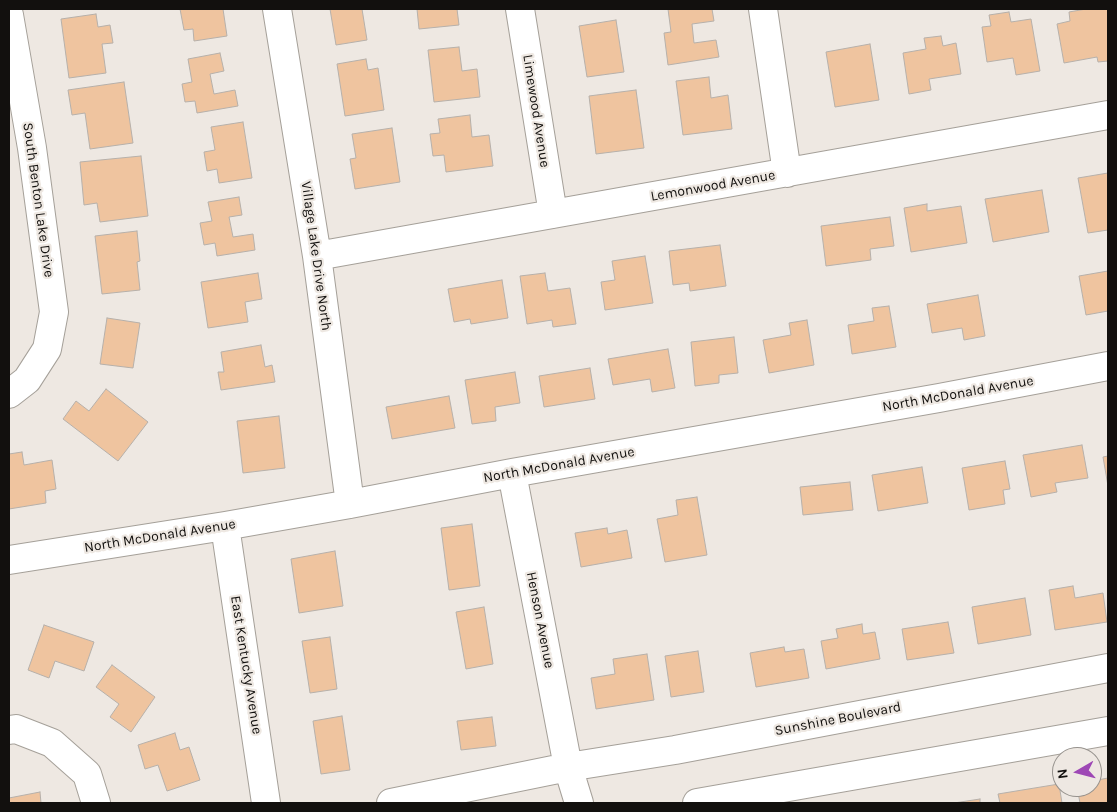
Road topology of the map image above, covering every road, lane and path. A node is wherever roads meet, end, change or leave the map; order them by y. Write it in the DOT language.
graph roads {
  1 [pos="277,9"];
  2 [pos="520,9"];
  3 [pos="763,9"];
  4 [pos="9,15"];
  5 [pos="1108,115"];
  6 [pos="20,150"];
  7 [pos="787,172"];
  8 [pos="553,214"];
  9 [pos="317,256"];
  10 [pos="1108,366"];
  11 [pos="18,387"];
  12 [pos="512,473"];
  13 [pos="350,504"];
  14 [pos="225,526"];
  15 [pos="9,560"];
  16 [pos="1108,668"];
  17 [pos="9,730"];
  18 [pos="1108,730"];
  19 [pos="568,767"];
  20 [pos="96,803"];
  21 [pos="266,803"];
  22 [pos="391,803"];
  23 [pos="580,803"];
  24 [pos="697,803"];
  1 -- 9 [label="street, Village Lake Drive North"];
  2 -- 8 [label="street, Limewood Avenue"];
  3 -- 7 [label="street"];
  4 -- 6 [label="street, South Benton Lake Drive"];
  5 -- 7 [label="street, Lemonwood Avenue"];
  6 -- 11 [label="street, South Benton Lake Drive"];
  7 -- 8 [label="street, Lemonwood Avenue"];
  8 -- 9 [label="street, Lemonwood Avenue"];
  9 -- 13 [label="street, Village Lake Drive North"];
  10 -- 12 [label="street, North McDonald Avenue"];
  12 -- 13 [label="street, North McDonald Avenue"];
  12 -- 19 [label="street, Henson Avenue"];
  13 -- 14 [label="street, North McDonald Avenue"];
  14 -- 15 [label="street, North McDonald Avenue"];
  14 -- 21 [label="street, East Kentucky Avenue"];
  16 -- 19 [label="street, Sunshine Boulevard"];
  17 -- 20 [label="street"];
  18 -- 24 [label="street"];
  19 -- 22 [label="street, Sunshine Boulevard"];
  19 -- 23 [label="street"];
}
